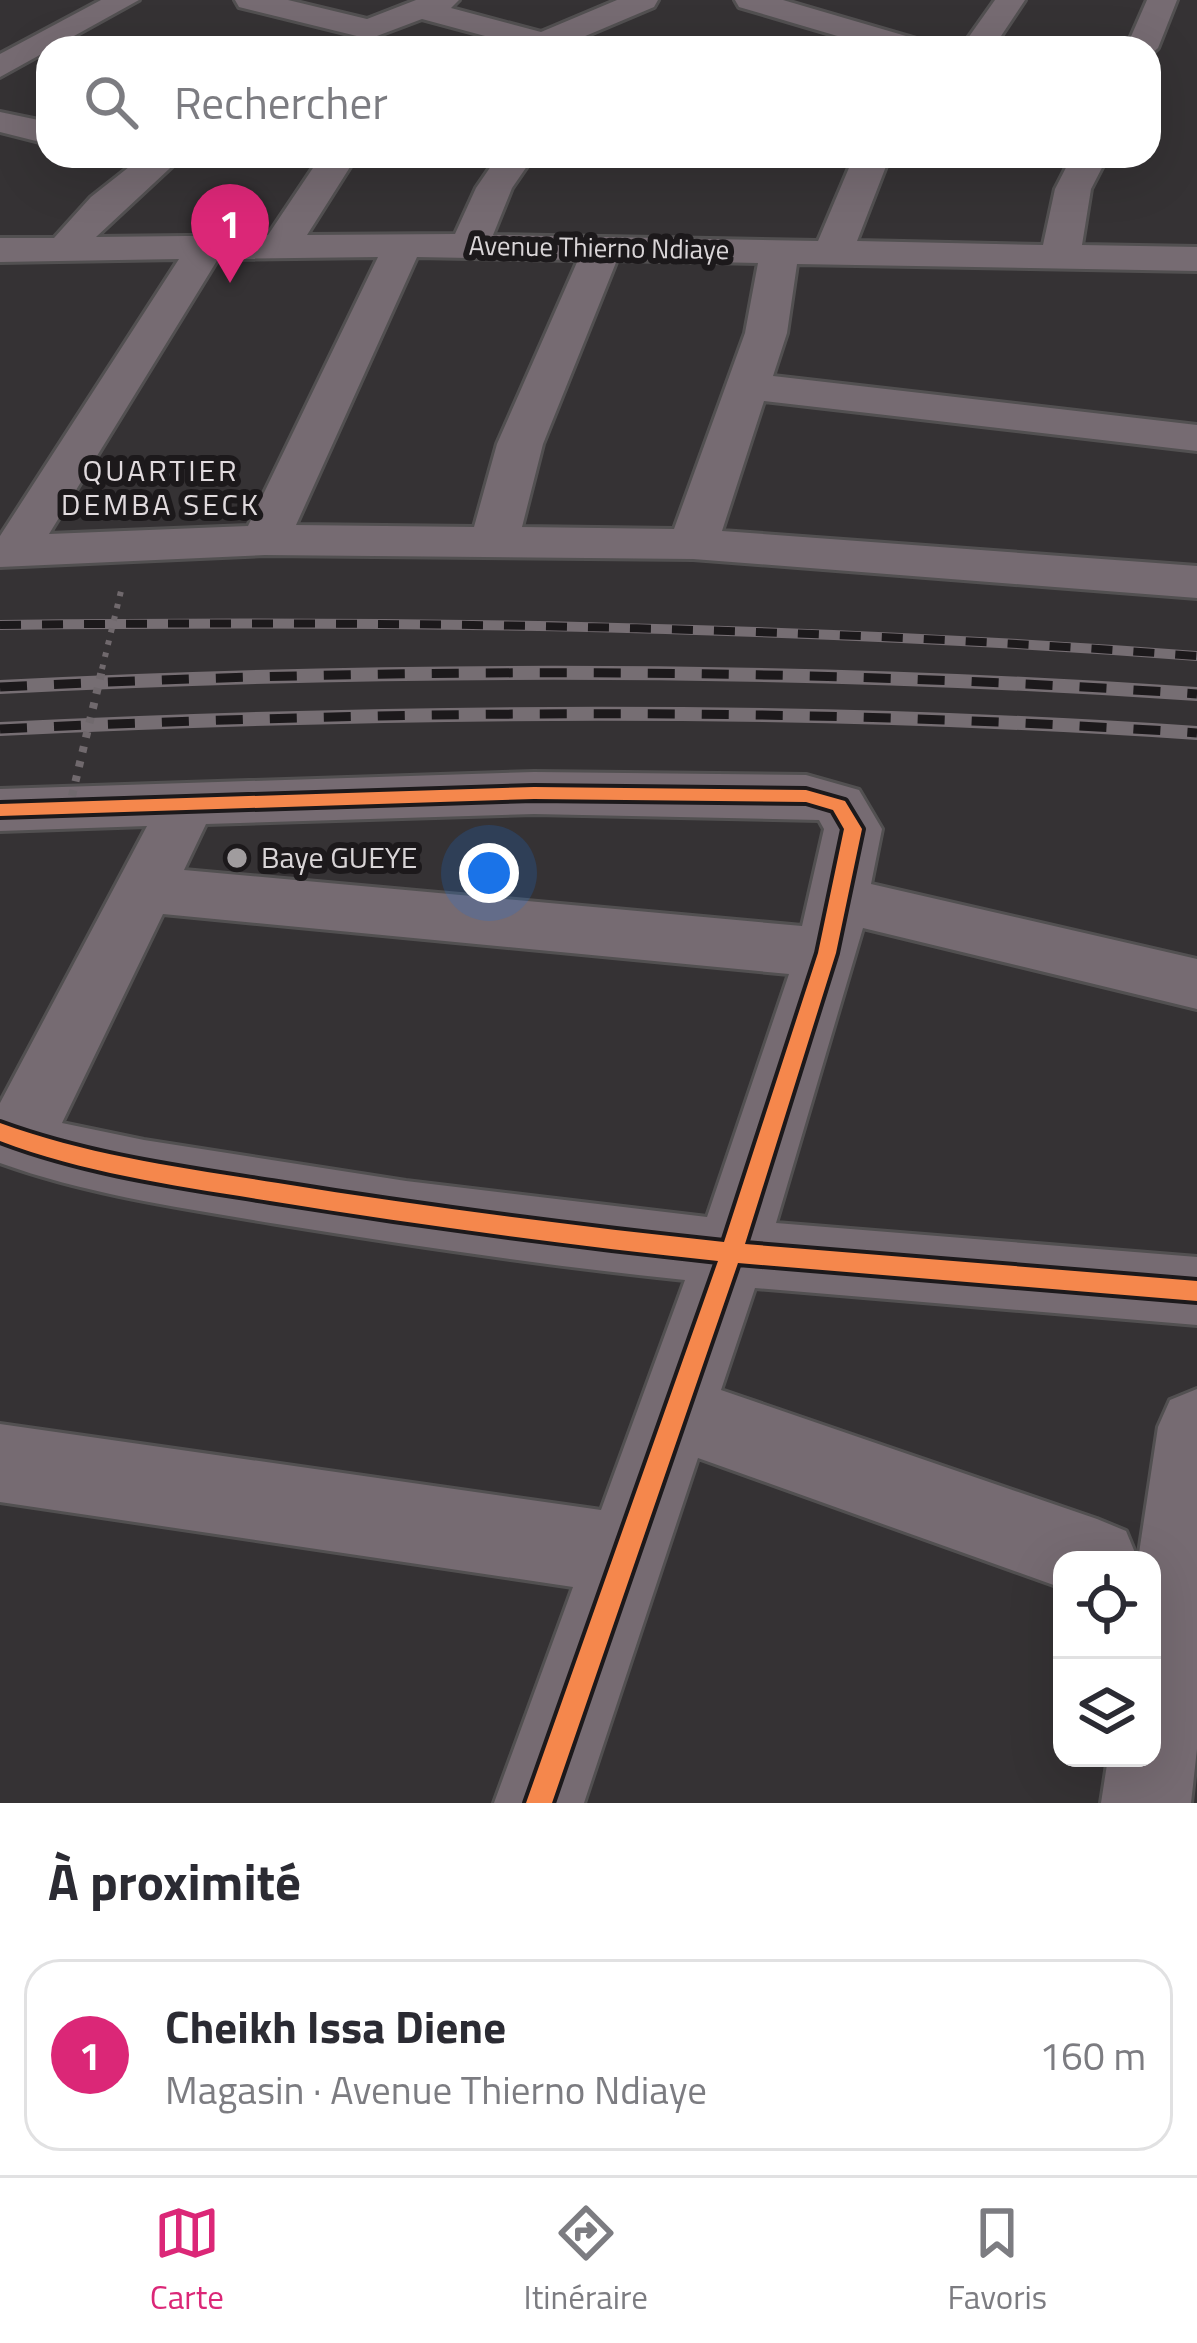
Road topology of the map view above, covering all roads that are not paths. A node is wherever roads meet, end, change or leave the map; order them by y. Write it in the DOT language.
graph roads {
  1 [pos="124,0"];
  2 [pos="250,0"];
  3 [pos="643,0"];
  4 [pos="750,0"];
  5 [pos="1010,0"];
  6 [pos="1162,0"];
  7 [pos="433,5"];
  8 [pos="821,9"];
  9 [pos="343,23"];
  10 [pos="66,36"];
  11 [pos="325,36"];
  12 [pos="474,36"];
  13 [pos="565,36"];
  14 [pos="774,36"];
  15 [pos="884,36"];
  16 [pos="985,36"];
  17 [pos="1147,36"];
  18 [pos="36,52"];
  19 [pos="0,67"];
  20 [pos="0,122"];
  21 [pos="36,130"];
  22 [pos="144,168"];
  23 [pos="331,168"];
  24 [pos="508,168"];
  25 [pos="867,168"];
  26 [pos="1084,168"];
  27 [pos="403,245"];
  28 [pos="280,246"];
  29 [pos="470,246"];
  30 [pos="603,247"];
  31 [pos="205,249"];
  32 [pos="64,250"];
  33 [pos="779,252"];
  34 [pos="833,253"];
  35 [pos="3,254"];
  36 [pos="1060,259"];
  37 [pos="1197,260"];
  38 [pos="748,386"];
  39 [pos="1197,438"];
  40 [pos="265,540"];
  41 [pos="494,542"];
  42 [pos="693,544"];
  43 [pos="7,552"];
  44 [pos="1197,582"];
  45 [pos="189,800"];
  46 [pos="22,814"];
  47 [pos="141,890"];
  48 [pos="834,926"];
  49 [pos="1197,984"];
  50 [pos="9,1136"];
  51 [pos="730,1256"];
  52 [pos="1197,1291"];
  53 [pos="678,1413"];
  54 [pos="1197,1427"];
  55 [pos="0,1463"];
  56 [pos="1071,1551"];
  57 [pos="623,1554"];
  58 [pos="1176,1587"];
  59 [pos="542,1802"];
  60 [pos="1146,1803"];
  1 -- 10 [label="street"];
  2 -- 9 [label="street"];
  3 -- 13 [label="street"];
  4 -- 8 [label="street"];
  5 -- 16 [label="street"];
  6 -- 17 [label="street"];
  7 -- 9 [label="street"];
  7 -- 12 [label="street"];
  8 -- 14 [label="street"];
  8 -- 15 [label="street"];
  9 -- 11 [label="street"];
  18 -- 19 [label="street"];
  20 -- 21 [label="street"];
  22 -- 32 [label="street"];
  23 -- 28 [label="street"];
  24 -- 29 [label="street"];
  25 -- 34 [label="street"];
  26 -- 36 [label="street"];
  27 -- 28 [label="street, Avenue Thierno Ndiaye"];
  27 -- 29 [label="street, Avenue Thierno Ndiaye"];
  27 -- 40 [label="street"];
  28 -- 31 [label="street, Avenue Thierno Ndiaye"];
  29 -- 30 [label="street, Avenue Thierno Ndiaye"];
  30 -- 33 [label="street, Avenue Thierno Ndiaye"];
  30 -- 41 [label="street"];
  31 -- 32 [label="street, Avenue Thierno Ndiaye"];
  31 -- 43 [label="street"];
  32 -- 35 [label="street, Avenue Thierno Ndiaye"];
  33 -- 34 [label="street, Avenue Thierno Ndiaye"];
  33 -- 38 [label="street"];
  34 -- 36 [label="street, Avenue Thierno Ndiaye"];
  36 -- 37 [label="street, Avenue Thierno Ndiaye"];
  38 -- 39 [label="street"];
  38 -- 42 [label="street"];
  40 -- 41 [label="street"];
  40 -- 43 [label="street"];
  41 -- 42 [label="street"];
  42 -- 44 [label="street"];
  45 -- 46 [label="street"];
  45 -- 47 [label="street"];
  45 -- 48 [label="street"];
  47 -- 48 [label="street"];
  47 -- 50 [label="street"];
  48 -- 49 [label="street"];
  48 -- 51 [label="street"];
  50 -- 51 [label="street"];
  51 -- 52 [label="street"];
  51 -- 53 [label="street"];
  53 -- 56 [label="street"];
  53 -- 57 [label="street"];
  54 -- 58 [label="street"];
  55 -- 57 [label="street"];
  57 -- 59 [label="street"];
  58 -- 60 [label="street"];
}
